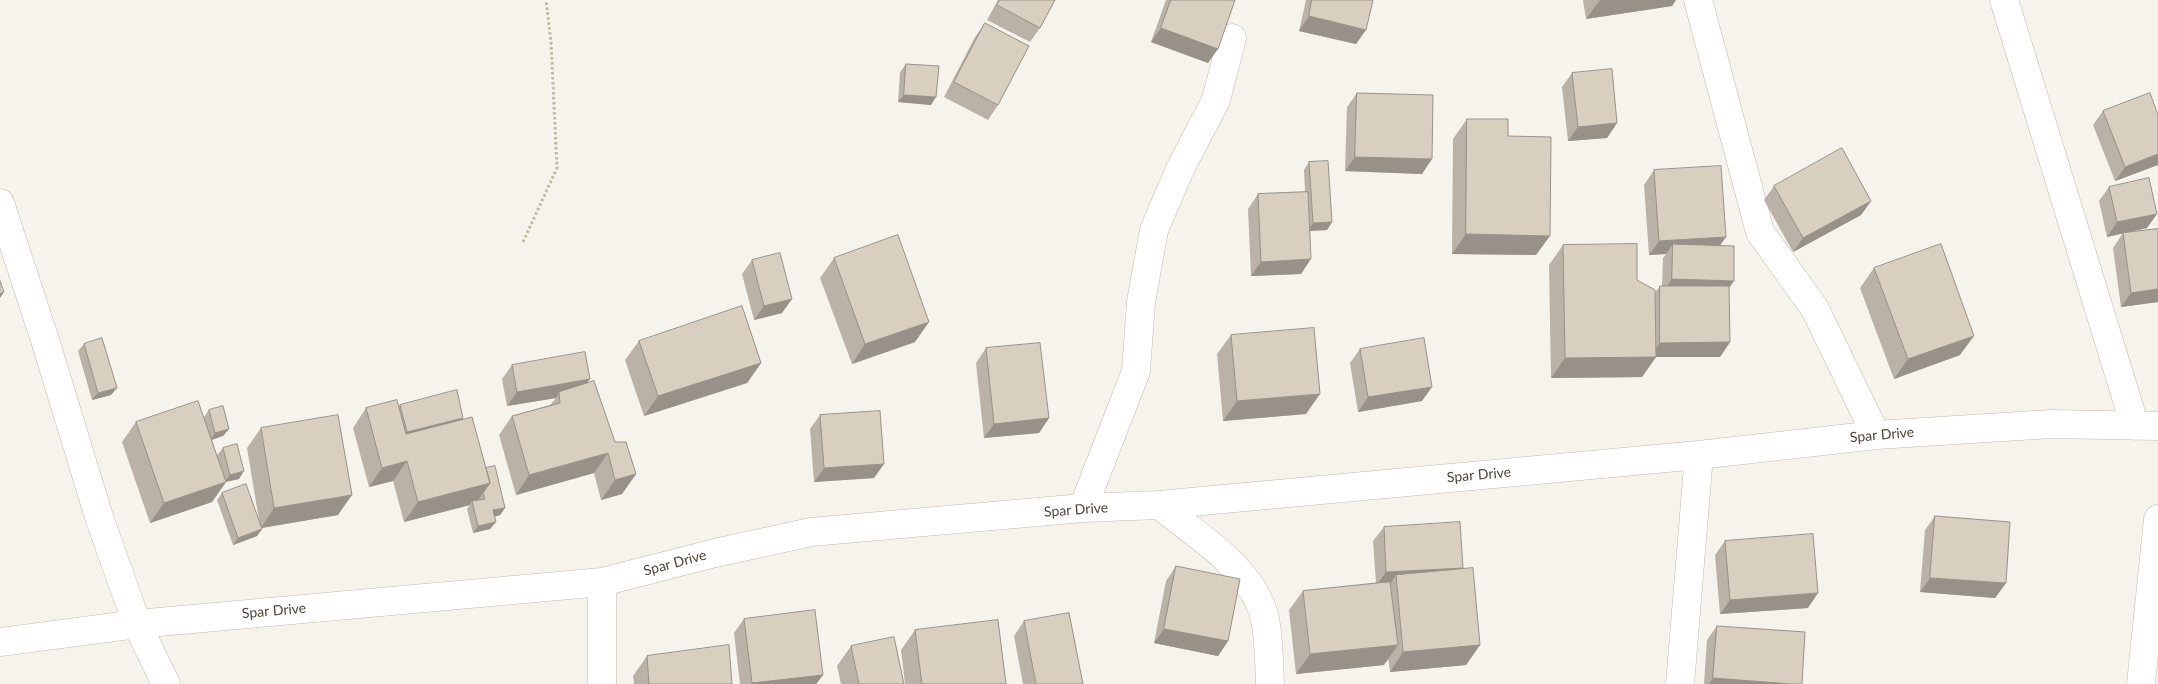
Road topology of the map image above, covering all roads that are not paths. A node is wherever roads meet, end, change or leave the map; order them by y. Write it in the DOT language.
graph roads {
  1 [pos="1698,0"];
  2 [pos="2004,0"];
  3 [pos="1232,38"];
  4 [pos="0,203"];
  5 [pos="2147,426"];
  6 [pos="1876,435"];
  7 [pos="1699,456"];
  8 [pos="1159,505"];
  9 [pos="1084,508"];
  10 [pos="2158,519"];
  11 [pos="602,582"];
  12 [pos="137,624"];
  13 [pos="0,642"];
  14 [pos="166,684"];
  15 [pos="602,684"];
  16 [pos="1270,684"];
  17 [pos="1680,684"];
  18 [pos="2141,684"];
  1 -- 6 [label="street"];
  2 -- 5 [label="street"];
  3 -- 9 [label="street"];
  4 -- 12 [label="street"];
  5 -- 6 [label="street, Spar Drive"];
  6 -- 7 [label="street, Spar Drive"];
  7 -- 8 [label="street, Spar Drive"];
  7 -- 17 [label="street"];
  8 -- 9 [label="street, Spar Drive"];
  8 -- 16 [label="street"];
  9 -- 11 [label="street, Spar Drive"];
  10 -- 18 [label="street"];
  11 -- 12 [label="street, Spar Drive"];
  11 -- 15 [label="street"];
  12 -- 13 [label="street, Spar Drive"];
  12 -- 14 [label="street"];
}
